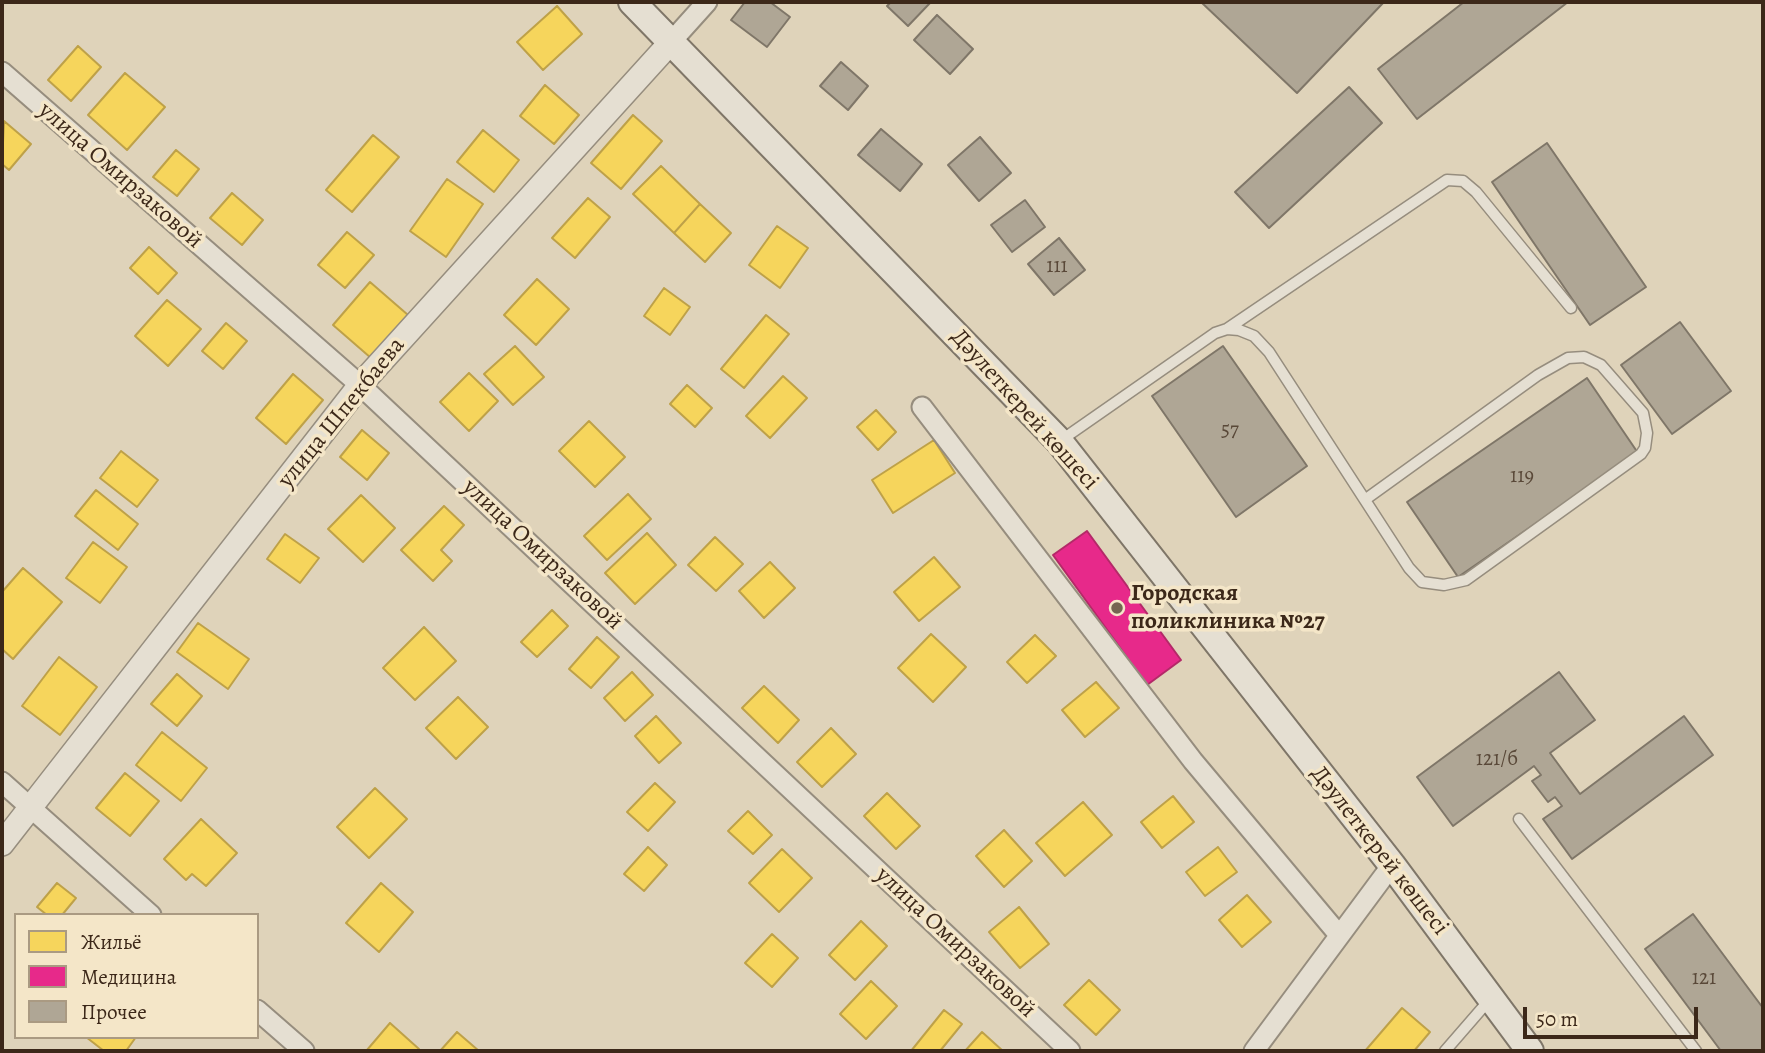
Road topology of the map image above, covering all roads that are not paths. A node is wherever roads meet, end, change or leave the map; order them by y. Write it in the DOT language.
graph roads {
  1 [pos="632,2"];
  2 [pos="707,2"];
  3 [pos="671,41"];
  4 [pos="2,72"];
  5 [pos="1572,308"];
  6 [pos="1227,329"];
  7 [pos="360,385"];
  8 [pos="922,407"];
  9 [pos="1059,441"];
  10 [pos="1366,499"];
  11 [pos="2,782"];
  12 [pos="32,809"];
  13 [pos="1520,819"];
  14 [pos="2,844"];
  15 [pos="1392,865"];
  16 [pos="149,913"];
  17 [pos="1339,934"];
  18 [pos="1491,998"];
  19 [pos="259,1012"];
  20 [pos="1527,1050"];
  21 [pos="304,1051"];
  22 [pos="1070,1051"];
  23 [pos="1254,1051"];
  24 [pos="1446,1051"];
  25 [pos="1696,1051"];
  1 -- 3 [label="main road, Дәулеткерей көшесі"];
  2 -- 3 [label="street, улица Шпекбаева"];
  3 -- 7 [label="street, улица Шпекбаева"];
  3 -- 9 [label="main road, Дәулеткерей көшесі"];
  4 -- 7 [label="street, улица Омирзаковой"];
  5 -- 6 [label="lane"];
  6 -- 9 [label="lane"];
  6 -- 10 [label="lane"];
  7 -- 12 [label="street, улица Шпекбаева"];
  7 -- 22 [label="street, улица Омирзаковой"];
  8 -- 17 [label="street"];
  9 -- 15 [label="main road, Дәулеткерей көшесі"];
  10 -- 10 [label="lane"];
  11 -- 12 [label="street"];
  12 -- 14 [label="street, улица Шпекбаева"];
  12 -- 16 [label="street"];
  13 -- 25 [label="lane"];
  15 -- 17 [label="street"];
  15 -- 18 [label="main road, Дәулеткерей көшесі"];
  17 -- 23 [label="street"];
  18 -- 20 [label="main road, Дәулеткерей көшесі"];
  18 -- 24 [label="lane"];
  19 -- 21 [label="street"];
}
